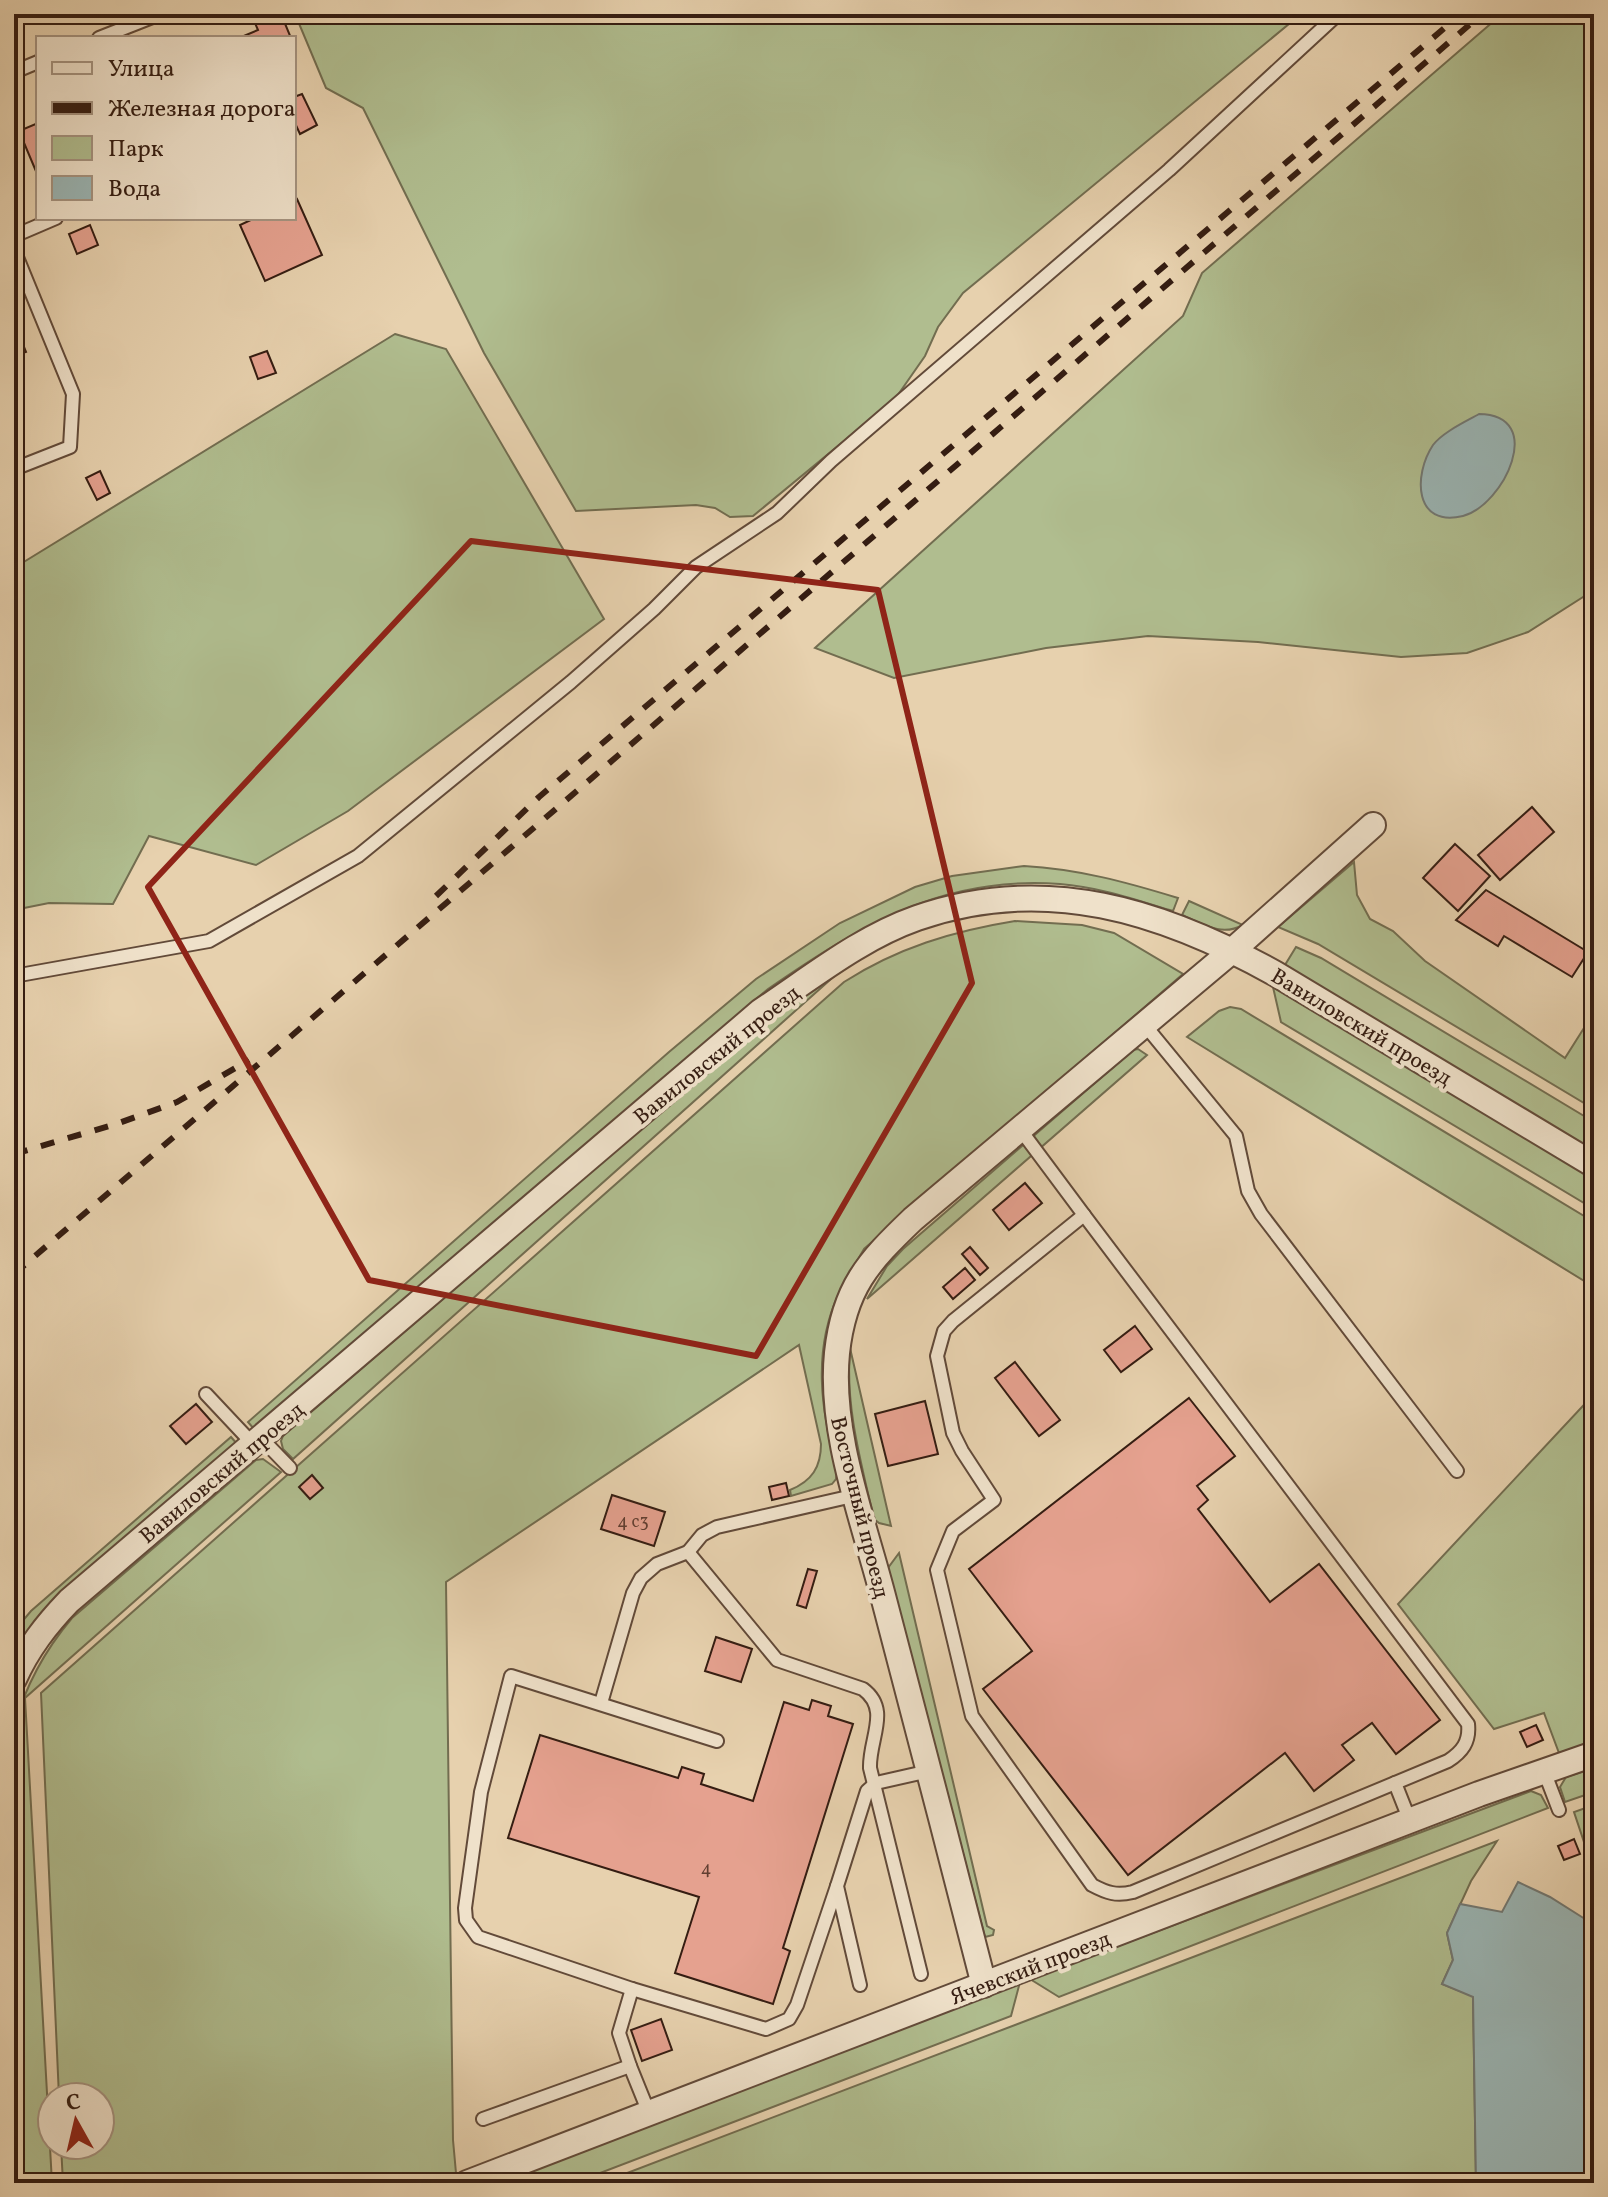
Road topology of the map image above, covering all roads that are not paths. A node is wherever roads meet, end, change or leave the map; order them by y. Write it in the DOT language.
graph roads {
  1 [pos="160,14"];
  2 [pos="1338,14"];
  3 [pos="104,36"];
  4 [pos="36,63"];
  5 [pos="14,72"];
  6 [pos="51,220"];
  7 [pos="14,236"];
  8 [pos="14,250"];
  9 [pos="14,469"];
  10 [pos="1373,825"];
  11 [pos="1233,950"];
  12 [pos="14,976"];
  13 [pos="1144,1024"];
  14 [pos="1020,1129"];
  15 [pos="1594,1165"];
  16 [pos="1084,1215"];
  17 [pos="206,1394"];
  18 [pos="257,1441"];
  19 [pos="290,1468"];
  20 [pos="1457,1471"];
  21 [pos="857,1495"];
  22 [pos="688,1552"];
  23 [pos="14,1679"];
  24 [pos="601,1703"];
  25 [pos="717,1741"];
  26 [pos="1594,1754"];
  27 [pos="929,1771"];
  28 [pos="1544,1771"];
  29 [pos="876,1783"];
  30 [pos="1395,1783"];
  31 [pos="1559,1810"];
  32 [pos="1410,1821"];
  33 [pos="837,1886"];
  34 [pos="921,1974"];
  35 [pos="860,1985"];
  36 [pos="984,1985"];
  37 [pos="632,1989"];
  38 [pos="630,2066"];
  39 [pos="649,2113"];
  40 [pos="483,2119"];
  41 [pos="467,2183"];
  1 -- 3 [label="lane"];
  2 -- 12 [label="lane"];
  4 -- 5 [label="lane"];
  6 -- 7 [label="lane"];
  8 -- 9 [label="lane"];
  10 -- 11 [label="street, Восточный проезд"];
  11 -- 13 [label="street, Восточный проезд"];
  11 -- 15 [label="street, Вавиловский проезд"];
  11 -- 18 [label="street, Вавиловский проезд"];
  13 -- 14 [label="street, Восточный проезд"];
  13 -- 20 [label="lane"];
  14 -- 16 [label="lane"];
  14 -- 21 [label="street, Восточный проезд"];
  16 -- 30 [label="lane"];
  16 -- 30 [label="lane"];
  17 -- 18 [label="lane"];
  18 -- 19 [label="lane"];
  18 -- 23 [label="street, Вавиловский проезд"];
  21 -- 22 [label="lane"];
  21 -- 27 [label="street, Восточный проезд"];
  22 -- 24 [label="lane"];
  22 -- 29 [label="lane"];
  24 -- 25 [label="lane"];
  24 -- 37 [label="lane"];
  26 -- 28 [label="street, Ячевский проезд"];
  27 -- 29 [label="lane"];
  27 -- 36 [label="street, Восточный проезд"];
  28 -- 31 [label="lane"];
  28 -- 32 [label="street, Ячевский проезд"];
  29 -- 33 [label="lane"];
  29 -- 34 [label="lane"];
  30 -- 32 [label="lane"];
  32 -- 36 [label="street, Ячевский проезд"];
  33 -- 35 [label="lane"];
  33 -- 37 [label="lane"];
  36 -- 39 [label="street, Ячевский проезд"];
  37 -- 38 [label="lane"];
  38 -- 39 [label="lane"];
  38 -- 40 [label="lane"];
  39 -- 41 [label="street, Ячевский проезд"];
}
